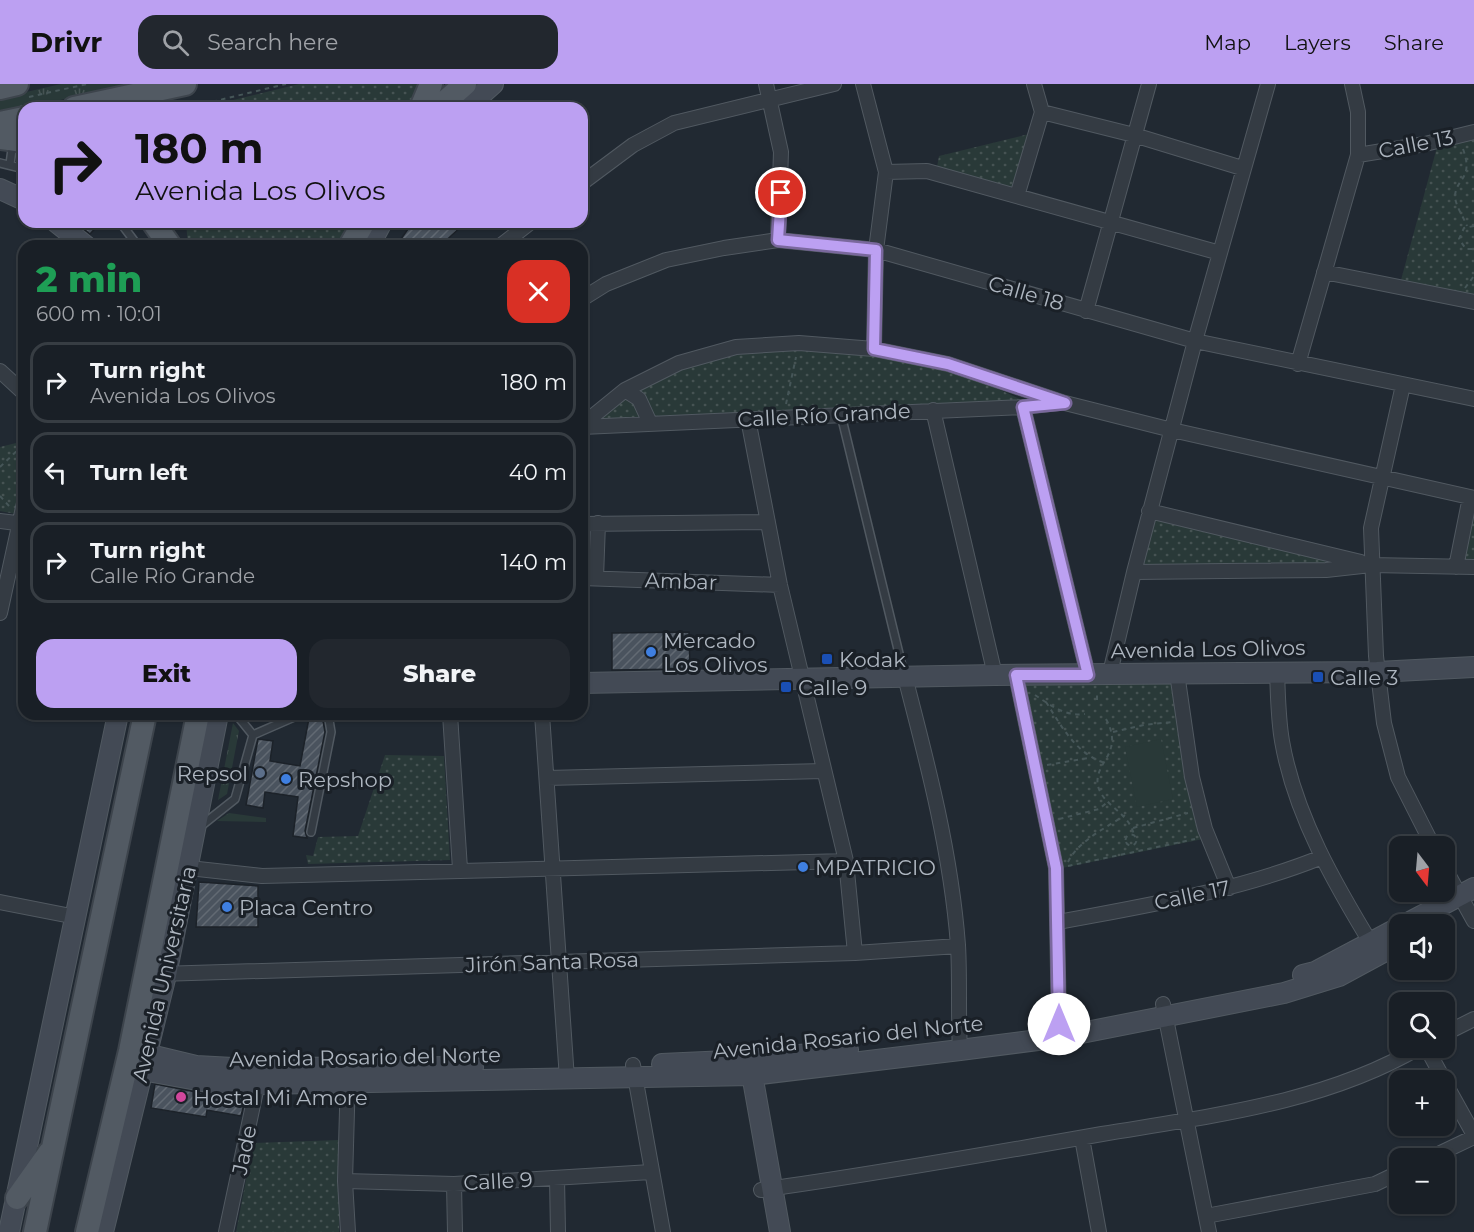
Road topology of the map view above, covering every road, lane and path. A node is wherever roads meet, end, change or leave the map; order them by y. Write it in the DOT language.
graph roads {
  1 [pos="87,84"];
  2 [pos="286,84"];
  3 [pos="431,84"];
  4 [pos="465,84"];
  5 [pos="493,84"];
  6 [pos="766,84"];
  7 [pos="834,84"];
  8 [pos="863,84"];
  9 [pos="1034,84"];
  10 [pos="1149,84"];
  11 [pos="1268,84"];
  12 [pos="1352,84"];
  13 [pos="0,87"];
  14 [pos="175,91"];
  15 [pos="770,100"];
  16 [pos="45,102"];
  17 [pos="110,102"];
  18 [pos="211,102"];
  19 [pos="424,102"];
  20 [pos="445,102"];
  21 [pos="473,102"];
  22 [pos="1042,112"];
  23 [pos="13,116"];
  24 [pos="1474,132"];
  25 [pos="1134,135"];
  26 [pos="1456,144"];
  27 [pos="1358,155"];
  28 [pos="0,163"];
  29 [pos="10,164"];
  30 [pos="18,167"];
  31 [pos="1242,168"];
  32 [pos="886,172"];
  33 [pos="588,179"];
  34 [pos="0,189"];
  35 [pos="1017,196"];
  36 [pos="18,197"];
  37 [pos="1109,223"];
  38 [pos="1467,226"];
  39 [pos="1474,226"];
  40 [pos="64,228"];
  41 [pos="523,228"];
  42 [pos="79,240"];
  43 [pos="508,240"];
  44 [pos="778,240"];
  45 [pos="876,250"];
  46 [pos="1474,251"];
  47 [pos="1220,253"];
  48 [pos="1324,272"];
  49 [pos="1474,276"];
  50 [pos="1461,291"];
  51 [pos="588,296"];
  52 [pos="1474,302"];
  53 [pos="1086,311"];
  54 [pos="1195,341"];
  55 [pos="799,343"];
  56 [pos="874,349"];
  57 [pos="1298,364"];
  58 [pos="0,371"];
  59 [pos="1403,384"];
  60 [pos="18,388"];
  61 [pos="625,390"];
  62 [pos="1474,399"];
  63 [pos="1065,403"];
  64 [pos="1023,407"];
  65 [pos="933,410"];
  66 [pos="841,415"];
  67 [pos="783,417"];
  68 [pos="748,419"];
  69 [pos="588,421"];
  70 [pos="650,423"];
  71 [pos="588,426"];
  72 [pos="1172,430"];
  73 [pos="18,450"];
  74 [pos="0,466"];
  75 [pos="1383,479"];
  76 [pos="0,496"];
  77 [pos="1472,498"];
  78 [pos="1149,511"];
  79 [pos="18,513"];
  80 [pos="18,517"];
  81 [pos="0,521"];
  82 [pos="768,522"];
  83 [pos="588,524"];
  84 [pos="598,524"];
  85 [pos="18,530"];
  86 [pos="1371,565"];
  87 [pos="1456,567"];
  88 [pos="1474,567"];
  89 [pos="1134,572"];
  90 [pos="589,578"];
  91 [pos="780,585"];
  92 [pos="0,613"];
  93 [pos="1474,667"];
  94 [pos="1277,672"];
  95 [pos="1377,672"];
  96 [pos="1177,673"];
  97 [pos="995,675"];
  98 [pos="904,677"];
  99 [pos="804,678"];
  100 [pos="1098,678"];
  101 [pos="1022,682"];
  102 [pos="588,683"];
  103 [pos="1097,700"];
  104 [pos="1046,702"];
  105 [pos="1085,714"];
  106 [pos="1106,719"];
  107 [pos="117,720"];
  108 [pos="144,720"];
  109 [pos="197,720"];
  110 [pos="217,720"];
  111 [pos="241,720"];
  112 [pos="287,720"];
  113 [pos="329,720"];
  114 [pos="450,720"];
  115 [pos="542,720"];
  116 [pos="1174,722"];
  117 [pos="1113,732"];
  118 [pos="253,735"];
  119 [pos="1088,758"];
  120 [pos="1105,763"];
  121 [pos="1047,765"];
  122 [pos="824,771"];
  123 [pos="547,778"];
  124 [pos="1109,801"];
  125 [pos="1191,812"];
  126 [pos="1125,815"];
  127 [pos="1059,819"];
  128 [pos="1132,828"];
  129 [pos="196,830"];
  130 [pos="311,832"];
  131 [pos="1134,835"];
  132 [pos="1428,836"];
  133 [pos="1201,838"];
  134 [pos="1133,845"];
  135 [pos="1135,852"];
  136 [pos="1322,857"];
  137 [pos="846,861"];
  138 [pos="179,867"];
  139 [pos="551,868"];
  140 [pos="460,869"];
  141 [pos="1455,882"];
  142 [pos="1229,888"];
  143 [pos="0,902"];
  144 [pos="1470,903"];
  145 [pos="1436,914"];
  146 [pos="1452,914"];
  147 [pos="76,917"];
  148 [pos="1059,922"];
  149 [pos="1389,936"];
  150 [pos="958,946"];
  151 [pos="1389,946"];
  152 [pos="1374,949"];
  153 [pos="855,953"];
  154 [pos="557,962"];
  155 [pos="156,973"];
  156 [pos="1165,1010"];
  157 [pos="1474,1019"];
  158 [pos="1455,1028"];
  159 [pos="1060,1031"];
  160 [pos="959,1044"];
  161 [pos="1399,1058"];
  162 [pos="144,1062"];
  163 [pos="744,1068"];
  164 [pos="633,1071"];
  165 [pos="567,1072"];
  166 [pos="348,1076"];
  167 [pos="260,1077"];
  168 [pos="1455,1101"];
  169 [pos="1188,1120"];
  170 [pos="1474,1136"];
  171 [pos="1082,1138"];
  172 [pos="55,1144"];
  173 [pos="1450,1148"];
  174 [pos="651,1172"];
  175 [pos="1389,1177"];
  176 [pos="557,1178"];
  177 [pos="345,1181"];
  178 [pos="453,1184"];
  179 [pos="767,1189"];
  180 [pos="17,1198"];
  181 [pos="1206,1216"];
  182 [pos="7,1228"];
  183 [pos="35,1232"];
  184 [pos="87,1232"];
  185 [pos="103,1232"];
  186 [pos="226,1232"];
  187 [pos="348,1232"];
  188 [pos="455,1232"];
  189 [pos="558,1232"];
  190 [pos="663,1232"];
  191 [pos="769,1232"];
  192 [pos="780,1232"];
  193 [pos="1099,1232"];
  194 [pos="1209,1232"];
  1 -- 16 [label="path"];
  2 -- 18 [label="path"];
  3 -- 19 [label="main road"];
  4 -- 20 [label="main road"];
  5 -- 21 [label="street"];
  6 -- 15 [label="street"];
  7 -- 15 [label="street"];
  8 -- 32 [label="street"];
  9 -- 22 [label="street"];
  10 -- 25 [label="street"];
  11 -- 31 [label="street"];
  12 -- 27 [label="street"];
  13 -- 23 [label="main road"];
  14 -- 17 [label="main road"];
  15 -- 33 [label="street"];
  15 -- 44 [label="street"];
  22 -- 25 [label="street"];
  22 -- 35 [label="street"];
  23 -- 29 [label="lane"];
  24 -- 27 [label="street, Calle 13"];
  25 -- 31 [label="street"];
  25 -- 37 [label="street"];
  26 -- 38 [label="path"];
  27 -- 48 [label="street"];
  28 -- 29 [label="lane"];
  29 -- 30 [label="lane"];
  31 -- 47 [label="street"];
  32 -- 35 [label="street"];
  32 -- 45 [label="street"];
  34 -- 36 [label="street"];
  35 -- 37 [label="street"];
  37 -- 47 [label="street"];
  37 -- 53 [label="street"];
  38 -- 39 [label="path"];
  38 -- 46 [label="path"];
  40 -- 42 [label="street"];
  41 -- 43 [label="street"];
  44 -- 45 [label="street, Calle 18"];
  44 -- 51 [label="street, Calle 18"];
  45 -- 53 [label="street, Calle 18"];
  45 -- 56 [label="street"];
  47 -- 54 [label="street"];
  48 -- 52 [label="street"];
  48 -- 57 [label="street"];
  49 -- 50 [label="path"];
  53 -- 54 [label="street, Calle 18"];
  54 -- 57 [label="street, Calle 18"];
  54 -- 72 [label="street"];
  55 -- 56 [label="street"];
  55 -- 61 [label="street"];
  55 -- 67 [label="path"];
  56 -- 63 [label="street"];
  57 -- 59 [label="street, Calle 18"];
  58 -- 60 [label="street"];
  59 -- 62 [label="street, Calle 18"];
  59 -- 75 [label="street"];
  61 -- 69 [label="street"];
  61 -- 70 [label="street"];
  63 -- 64 [label="street, Calle Río Grande"];
  63 -- 72 [label="street"];
  64 -- 65 [label="street, Calle Río Grande"];
  64 -- 100 [label="street"];
  65 -- 66 [label="street, Calle Río Grande"];
  65 -- 97 [label="street"];
  66 -- 67 [label="street, Calle Río Grande"];
  66 -- 98 [label="lane"];
  67 -- 68 [label="street, Calle Río Grande"];
  68 -- 70 [label="street, Calle Río Grande"];
  68 -- 82 [label="street"];
  70 -- 71 [label="street, Calle Río Grande"];
  72 -- 75 [label="street"];
  72 -- 78 [label="street"];
  73 -- 74 [label="path"];
  75 -- 77 [label="street"];
  75 -- 86 [label="street"];
  76 -- 79 [label="path"];
  77 -- 87 [label="street"];
  78 -- 86 [label="street"];
  78 -- 89 [label="street"];
  80 -- 81 [label="street"];
  82 -- 84 [label="street"];
  82 -- 91 [label="street"];
  83 -- 84 [label="street"];
  84 -- 90 [label="street"];
  85 -- 92 [label="street"];
  86 -- 87 [label="street"];
  86 -- 89 [label="street"];
  86 -- 95 [label="street"];
  87 -- 88 [label="street"];
  89 -- 100 [label="street"];
  90 -- 91 [label="street, Ambar"];
  91 -- 99 [label="street"];
  93 -- 95 [label="street, Avenida Los Olivos"];
  94 -- 95 [label="street, Avenida Los Olivos"];
  94 -- 96 [label="street, Avenida Los Olivos"];
  94 -- 136 [label="street"];
  95 -- 132 [label="street"];
  96 -- 100 [label="street, Avenida Los Olivos"];
  96 -- 142 [label="street"];
  97 -- 98 [label="street, Avenida Los Olivos"];
  97 -- 101 [label="street, Avenida Los Olivos"];
  98 -- 99 [label="street, Avenida Los Olivos"];
  98 -- 150 [label="street"];
  99 -- 102 [label="street, Avenida Los Olivos"];
  99 -- 122 [label="street"];
  100 -- 101 [label="street, Avenida Los Olivos"];
  100 -- 103 [label="path"];
  101 -- 104 [label="path"];
  101 -- 148 [label="street"];
  104 -- 105 [label="path"];
  104 -- 119 [label="path"];
  106 -- 117 [label="path"];
  107 -- 147 [label="street"];
  108 -- 172 [label="main road"];
  109 -- 138 [label="main road, Avenida Universitaria"];
  110 -- 129 [label="street, Avenida Universitaria"];
  111 -- 118 [label="lane"];
  112 -- 118 [label="lane"];
  113 -- 130 [label="lane"];
  114 -- 140 [label="street"];
  115 -- 123 [label="street"];
  116 -- 117 [label="path"];
  117 -- 120 [label="path"];
  118 -- 129 [label="lane"];
  119 -- 120 [label="path"];
  119 -- 121 [label="path"];
  120 -- 124 [label="path"];
  122 -- 123 [label="street"];
  122 -- 137 [label="street"];
  123 -- 139 [label="street"];
  124 -- 126 [label="path"];
  124 -- 127 [label="path"];
  125 -- 128 [label="path"];
  126 -- 128 [label="path"];
  126 -- 135 [label="path"];
  128 -- 131 [label="path"];
  129 -- 138 [label="street, Avenida Universitaria"];
  131 -- 134 [label="path"];
  131 -- 134 [label="path"];
  133 -- 135 [label="path"];
  134 -- 135 [label="path"];
  136 -- 142 [label="street, Calle 17"];
  136 -- 152 [label="street"];
  137 -- 139 [label="street"];
  137 -- 153 [label="street"];
  138 -- 140 [label="street"];
  138 -- 155 [label="main road, Avenida Universitaria"];
  139 -- 140 [label="street"];
  139 -- 154 [label="street"];
  141 -- 144 [label="street"];
  142 -- 148 [label="street, Calle 17"];
  143 -- 147 [label="street"];
  144 -- 145 [label="street"];
  144 -- 146 [label="street"];
  147 -- 180 [label="street"];
  148 -- 159 [label="street"];
  149 -- 152 [label="street, Avenida Rosario del Norte"];
  150 -- 153 [label="street, Jirón Santa Rosa"];
  150 -- 160 [label="street"];
  151 -- 152 [label="street, Avenida Rosario del Norte"];
  152 -- 156 [label="street, Avenida Rosario del Norte"];
  153 -- 154 [label="street, Jirón Santa Rosa"];
  154 -- 155 [label="street, Jirón Santa Rosa"];
  154 -- 165 [label="street"];
  155 -- 162 [label="street, Avenida Universitaria"];
  155 -- 184 [label="main road, Avenida Universitaria"];
  156 -- 159 [label="street, Avenida Rosario del Norte"];
  156 -- 169 [label="street"];
  157 -- 158 [label="street"];
  159 -- 160 [label="street, Avenida Rosario del Norte"];
  160 -- 163 [label="street, Avenida Rosario del Norte"];
  161 -- 169 [label="street"];
  162 -- 167 [label="street, Avenida Rosario del Norte"];
  162 -- 185 [label="street, Avenida Universitaria"];
  163 -- 164 [label="street, Avenida Rosario del Norte"];
  163 -- 179 [label="street"];
  164 -- 165 [label="street, Avenida Rosario del Norte"];
  164 -- 174 [label="street"];
  165 -- 166 [label="street, Avenida Rosario del Norte"];
  166 -- 167 [label="street, Avenida Rosario del Norte"];
  166 -- 177 [label="street"];
  167 -- 186 [label="street, Jade"];
  168 -- 170 [label="street"];
  169 -- 171 [label="street"];
  169 -- 181 [label="street"];
  170 -- 173 [label="street"];
  171 -- 179 [label="street"];
  171 -- 193 [label="street"];
  172 -- 180 [label="main road"];
  172 -- 183 [label="main road"];
  174 -- 176 [label="street, Calle 9"];
  174 -- 190 [label="street"];
  175 -- 181 [label="street"];
  176 -- 178 [label="street, Calle 9"];
  176 -- 189 [label="street"];
  177 -- 178 [label="street, Calle 9"];
  177 -- 187 [label="street"];
  178 -- 188 [label="street"];
  179 -- 191 [label="street"];
  179 -- 192 [label="street"];
  180 -- 182 [label="street"];
  181 -- 194 [label="street"];
}
